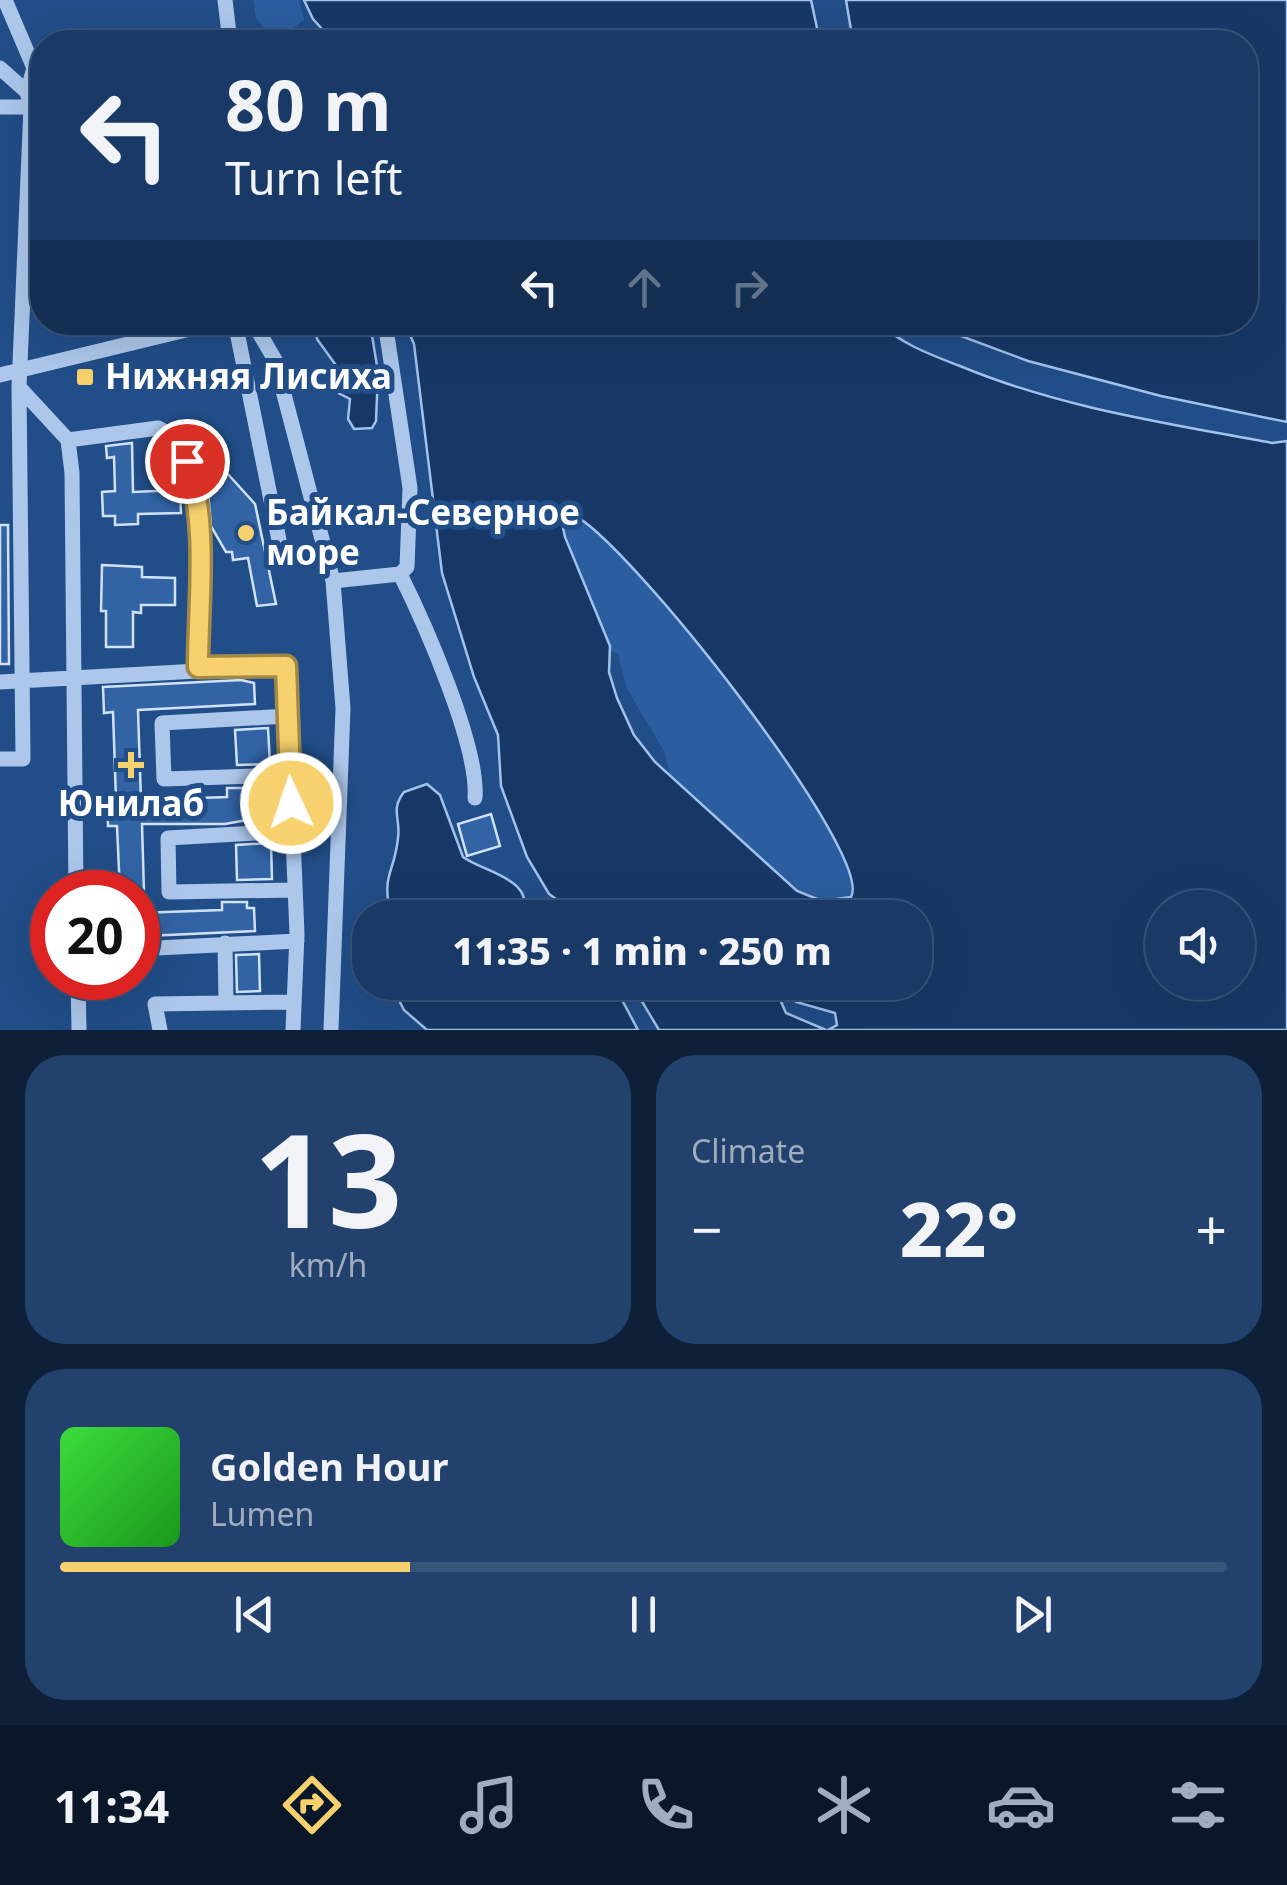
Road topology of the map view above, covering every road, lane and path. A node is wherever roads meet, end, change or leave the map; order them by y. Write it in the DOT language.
graph roads {
  1 [pos="6,0"];
  2 [pos="225,0"];
  3 [pos="229,30"];
  4 [pos="30,58"];
  5 [pos="0,68"];
  6 [pos="30,93"];
  7 [pos="30,97"];
  8 [pos="0,107"];
  9 [pos="30,149"];
  10 [pos="23,242"];
  11 [pos="30,242"];
  12 [pos="173,335"];
  13 [pos="237,335"];
  14 [pos="261,335"];
  15 [pos="387,335"];
  16 [pos="0,374"];
  17 [pos="19,379"];
  18 [pos="68,440"];
  19 [pos="282,554"];
  20 [pos="400,574"];
  21 [pos="333,581"];
  22 [pos="198,667"];
  23 [pos="74,680"];
  24 [pos="24,681"];
  25 [pos="0,682"];
  26 [pos="288,716"];
  27 [pos="0,759"];
  28 [pos="290,775"];
  29 [pos="475,798"];
  30 [pos="292,831"];
  31 [pos="76,870"];
  32 [pos="294,890"];
  33 [pos="297,941"];
  34 [pos="225,944"];
  35 [pos="160,948"];
  36 [pos="78,1000"];
  37 [pos="294,1002"];
  38 [pos="226,1004"];
  39 [pos="79,1030"];
  40 [pos="160,1030"];
  41 [pos="293,1030"];
  42 [pos="332,1030"];
  1 -- 4 [label="street"];
  2 -- 3 [label="street"];
  5 -- 6 [label="street"];
  7 -- 8 [label="street"];
  9 -- 10 [label="street"];
  10 -- 11 [label="street"];
  10 -- 17 [label="street"];
  12 -- 17 [label="street"];
  13 -- 19 [label="street"];
  14 -- 21 [label="street"];
  15 -- 20 [label="street"];
  16 -- 17 [label="street"];
  17 -- 18 [label="street"];
  17 -- 24 [label="street"];
  18 -- 22 [label="street"];
  18 -- 23 [label="street"];
  20 -- 21 [label="street"];
  20 -- 29 [label="street"];
  21 -- 42 [label="street"];
  22 -- 23 [label="street"];
  22 -- 26 [label="street"];
  23 -- 24 [label="street"];
  23 -- 31 [label="street"];
  24 -- 25 [label="street"];
  24 -- 27 [label="street"];
  26 -- 28 [label="street"];
  26 -- 28 [label="street"];
  28 -- 30 [label="street"];
  30 -- 32 [label="street"];
  30 -- 32 [label="street"];
  32 -- 33 [label="street"];
  33 -- 34 [label="street"];
  33 -- 37 [label="street"];
  34 -- 35 [label="street"];
  34 -- 38 [label="street"];
  36 -- 39 [label="street"];
  37 -- 38 [label="street"];
  37 -- 41 [label="street"];
  38 -- 40 [label="street"];
}
